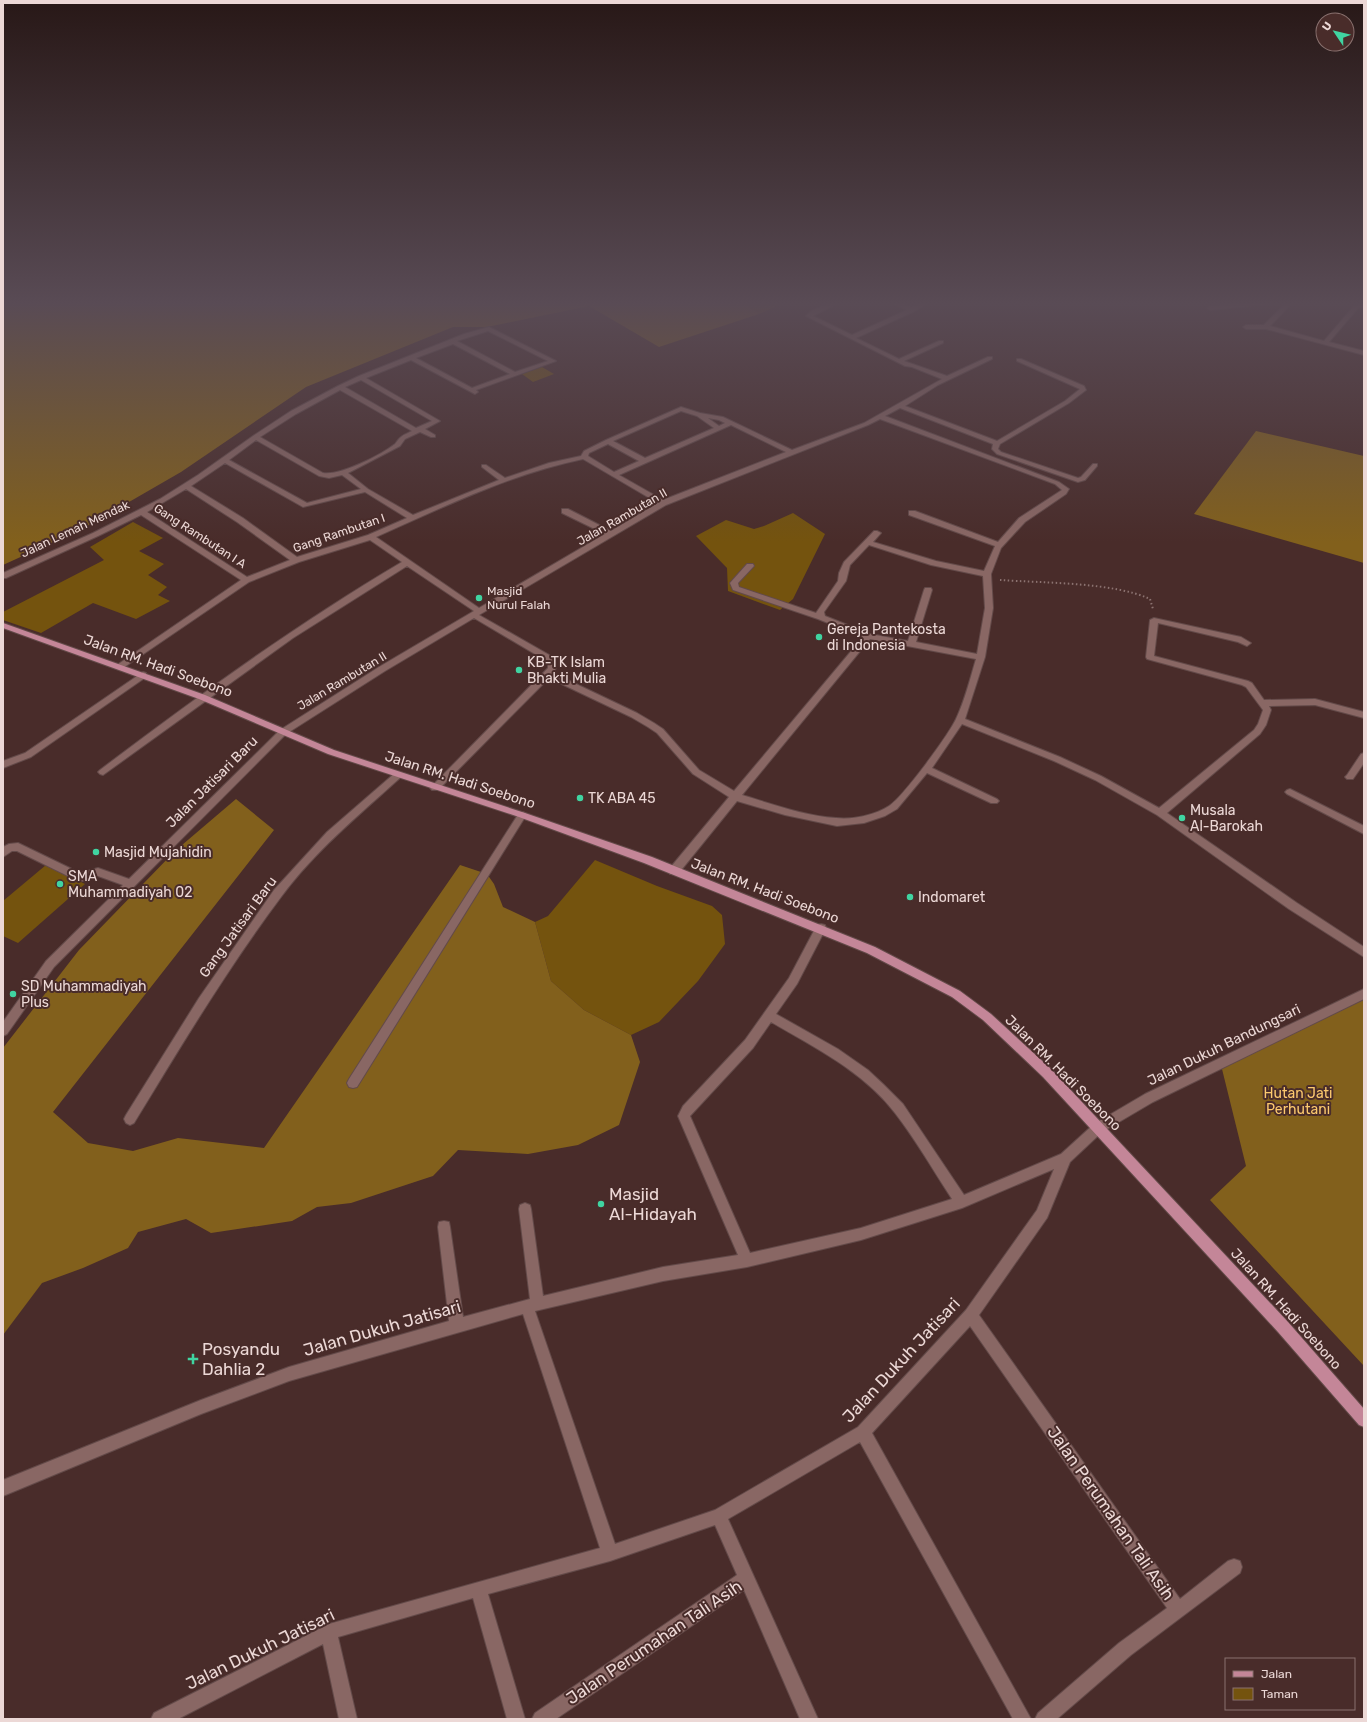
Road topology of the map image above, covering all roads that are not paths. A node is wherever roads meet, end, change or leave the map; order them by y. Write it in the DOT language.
graph roads {
  1 [pos="353,381"];
  2 [pos="367,381"];
  3 [pos="455,381"];
  4 [pos="494,381"];
  5 [pos="1069,381"];
  6 [pos="938,382"];
  7 [pos="340,387"];
  8 [pos="471,390"];
  9 [pos="478,393"];
  10 [pos="900,406"];
  11 [pos="417,410"];
  12 [pos="410,413"];
  13 [pos="699,415"];
  14 [pos="404,416"];
  15 [pos="880,417"];
  16 [pos="397,419"];
  17 [pos="730,423"];
  18 [pos="718,428"];
  19 [pos="418,430"];
  20 [pos="433,436"];
  21 [pos="255,437"];
  22 [pos="608,441"];
  23 [pos="997,443"];
  24 [pos="791,452"];
  25 [pos="584,457"];
  26 [pos="223,459"];
  27 [pos="645,461"];
  28 [pos="1095,465"];
  29 [pos="484,466"];
  30 [pos="344,473"];
  31 [pos="615,474"];
  32 [pos="504,480"];
  33 [pos="186,486"];
  34 [pos="366,490"];
  35 [pos="663,503"];
  36 [pos="565,511"];
  37 [pos="142,512"];
  38 [pos="912,513"];
  39 [pos="412,518"];
  40 [pos="877,533"];
  41 [pos="611,534"];
  42 [pos="371,537"];
  43 [pos="869,542"];
  44 [pos="999,545"];
  45 [pos="296,560"];
  46 [pos="408,562"];
  47 [pos="750,566"];
  48 [pos="3,576"];
  49 [pos="988,576"];
  50 [pos="246,580"];
  51 [pos="928,590"];
  52 [pos="477,613"];
  53 [pos="821,617"];
  54 [pos="3,625"];
  55 [pos="868,636"];
  56 [pos="1247,643"];
  57 [pos="911,644"];
  58 [pos="981,657"];
  59 [pos="120,667"];
  60 [pos="548,674"];
  61 [pos="143,675"];
  62 [pos="202,697"];
  63 [pos="1263,703"];
  64 [pos="1364,715"];
  65 [pos="960,720"];
  66 [pos="283,732"];
  67 [pos="1364,756"];
  68 [pos="3,765"];
  69 [pos="926,769"];
  70 [pos="102,772"];
  71 [pos="398,775"];
  72 [pos="1350,777"];
  73 [pos="435,788"];
  74 [pos="1290,792"];
  75 [pos="736,796"];
  76 [pos="994,801"];
  77 [pos="1160,813"];
  78 [pos="522,815"];
  79 [pos="1364,830"];
  80 [pos="3,853"];
  81 [pos="674,871"];
  82 [pos="131,884"];
  83 [pos="821,928"];
  84 [pos="1364,953"];
  85 [pos="1364,994"];
  86 [pos="770,1016"];
  87 [pos="3,1031"];
  88 [pos="353,1083"];
  89 [pos="130,1119"];
  90 [pos="1098,1128"];
  91 [pos="1065,1158"];
  92 [pos="962,1202"];
  93 [pos="525,1210"];
  94 [pos="444,1227"];
  95 [pos="747,1260"];
  96 [pos="532,1305"];
  97 [pos="971,1315"];
  98 [pos="457,1326"];
  99 [pos="1364,1420"];
  100 [pos="863,1432"];
  101 [pos="3,1488"];
  102 [pos="718,1516"];
  103 [pos="610,1553"];
  104 [pos="1234,1567"];
  105 [pos="747,1578"];
  106 [pos="478,1588"];
  107 [pos="1178,1610"];
  108 [pos="330,1632"];
  109 [pos="160,1719"];
  110 [pos="348,1719"];
  111 [pos="516,1719"];
  112 [pos="541,1719"];
  113 [pos="809,1719"];
  114 [pos="1022,1719"];
  115 [pos="1044,1719"];
  1 -- 7 [label="street, Jalan Lemah Mendak"];
  2 -- 11 [label="street"];
  3 -- 8 [label="street"];
  4 -- 8 [label="street"];
  5 -- 23 [label="street"];
  6 -- 10 [label="street, Jalan Rambutan II"];
  7 -- 16 [label="street"];
  7 -- 21 [label="street, Jalan Lemah Mendak"];
  8 -- 9 [label="street"];
  10 -- 15 [label="street, Jalan Rambutan II"];
  10 -- 23 [label="street"];
  11 -- 12 [label="street"];
  11 -- 19 [label="street"];
  13 -- 17 [label="street"];
  13 -- 18 [label="street"];
  13 -- 22 [label="street"];
  14 -- 16 [label="street"];
  15 -- 24 [label="street, Jalan Rambutan II"];
  15 -- 44 [label="street"];
  16 -- 19 [label="street"];
  17 -- 18 [label="street"];
  17 -- 24 [label="street"];
  18 -- 27 [label="street"];
  19 -- 20 [label="street"];
  19 -- 30 [label="street"];
  21 -- 26 [label="street, Jalan Lemah Mendak"];
  21 -- 30 [label="street"];
  22 -- 25 [label="street"];
  22 -- 27 [label="street"];
  23 -- 28 [label="street"];
  24 -- 35 [label="street, Jalan Rambutan II"];
  25 -- 31 [label="street"];
  25 -- 32 [label="street, Gang Rambutan I"];
  26 -- 33 [label="street, Jalan Lemah Mendak"];
  26 -- 34 [label="street"];
  27 -- 31 [label="street"];
  29 -- 32 [label="street"];
  30 -- 34 [label="street"];
  31 -- 35 [label="street"];
  32 -- 39 [label="street, Gang Rambutan I"];
  33 -- 37 [label="street, Jalan Lemah Mendak"];
  33 -- 45 [label="street"];
  34 -- 39 [label="street"];
  35 -- 41 [label="street, Jalan Rambutan II"];
  36 -- 41 [label="street"];
  37 -- 48 [label="street, Jalan Lemah Mendak"];
  37 -- 50 [label="street, Gang Rambutan I A"];
  38 -- 44 [label="street"];
  39 -- 42 [label="street, Gang Rambutan I"];
  40 -- 43 [label="street"];
  41 -- 52 [label="street, Jalan Rambutan II"];
  42 -- 45 [label="street, Gang Rambutan I"];
  42 -- 46 [label="street"];
  43 -- 49 [label="street"];
  43 -- 53 [label="street"];
  44 -- 49 [label="street"];
  45 -- 50 [label="street, Gang Rambutan I"];
  46 -- 52 [label="street"];
  46 -- 62 [label="street"];
  47 -- 53 [label="street"];
  49 -- 58 [label="street"];
  50 -- 59 [label="street, Gang Rambutan I"];
  51 -- 57 [label="street"];
  52 -- 60 [label="street"];
  52 -- 66 [label="street, Jalan Rambutan II"];
  53 -- 55 [label="street"];
  54 -- 59 [label="main road, Jalan RM. Hadi Soebono"];
  55 -- 57 [label="street"];
  55 -- 75 [label="street"];
  56 -- 63 [label="street"];
  57 -- 58 [label="street"];
  58 -- 65 [label="street"];
  59 -- 61 [label="main road, Jalan RM. Hadi Soebono"];
  60 -- 73 [label="street"];
  60 -- 75 [label="street"];
  61 -- 62 [label="main road, Jalan RM. Hadi Soebono"];
  61 -- 68 [label="street"];
  62 -- 66 [label="main road, Jalan RM. Hadi Soebono"];
  62 -- 70 [label="street"];
  63 -- 64 [label="street"];
  63 -- 77 [label="street"];
  65 -- 69 [label="street"];
  65 -- 77 [label="street"];
  66 -- 71 [label="main road, Jalan RM. Hadi Soebono"];
  66 -- 82 [label="street, Jalan Jatisari Baru"];
  67 -- 72 [label="street"];
  69 -- 75 [label="street"];
  69 -- 76 [label="street"];
  71 -- 73 [label="main road, Jalan RM. Hadi Soebono"];
  71 -- 89 [label="street, Gang Jatisari Baru"];
  73 -- 78 [label="main road, Jalan RM. Hadi Soebono"];
  74 -- 79 [label="street"];
  75 -- 81 [label="street"];
  77 -- 84 [label="street"];
  78 -- 81 [label="main road, Jalan RM. Hadi Soebono"];
  78 -- 88 [label="street"];
  80 -- 82 [label="street"];
  81 -- 83 [label="main road, Jalan RM. Hadi Soebono"];
  82 -- 87 [label="street, Jalan Jatisari Baru"];
  83 -- 86 [label="street"];
  83 -- 90 [label="main road, Jalan RM. Hadi Soebono"];
  85 -- 90 [label="street, Jalan Dukuh Bandungsari"];
  86 -- 92 [label="street"];
  86 -- 95 [label="street"];
  90 -- 91 [label="street, Jalan Dukuh Jatisari"];
  90 -- 99 [label="main road, Jalan RM. Hadi Soebono"];
  91 -- 92 [label="street, Jalan Dukuh Jatisari"];
  91 -- 97 [label="street, Jalan Dukuh Jatisari"];
  92 -- 95 [label="street, Jalan Dukuh Jatisari"];
  93 -- 96 [label="street"];
  94 -- 98 [label="street"];
  95 -- 96 [label="street, Jalan Dukuh Jatisari"];
  96 -- 98 [label="street, Jalan Dukuh Jatisari"];
  96 -- 103 [label="street"];
  97 -- 100 [label="street, Jalan Dukuh Jatisari"];
  97 -- 107 [label="street, Jalan Perumahan Tali Asih"];
  98 -- 101 [label="street, Jalan Dukuh Jatisari"];
  100 -- 102 [label="street, Jalan Dukuh Jatisari"];
  100 -- 114 [label="street"];
  102 -- 103 [label="street, Jalan Dukuh Jatisari"];
  102 -- 105 [label="street, Jalan Perumahan Tali Asih"];
  103 -- 106 [label="street, Jalan Dukuh Jatisari"];
  104 -- 107 [label="street"];
  105 -- 112 [label="street, Jalan Perumahan Tali Asih"];
  105 -- 113 [label="street, Jalan Perumahan Tali Asih"];
  106 -- 108 [label="street, Jalan Dukuh Jatisari"];
  106 -- 111 [label="street"];
  107 -- 115 [label="street, Jalan Perumahan Tali Asih"];
  108 -- 109 [label="street, Jalan Dukuh Jatisari"];
  108 -- 110 [label="street"];
}
